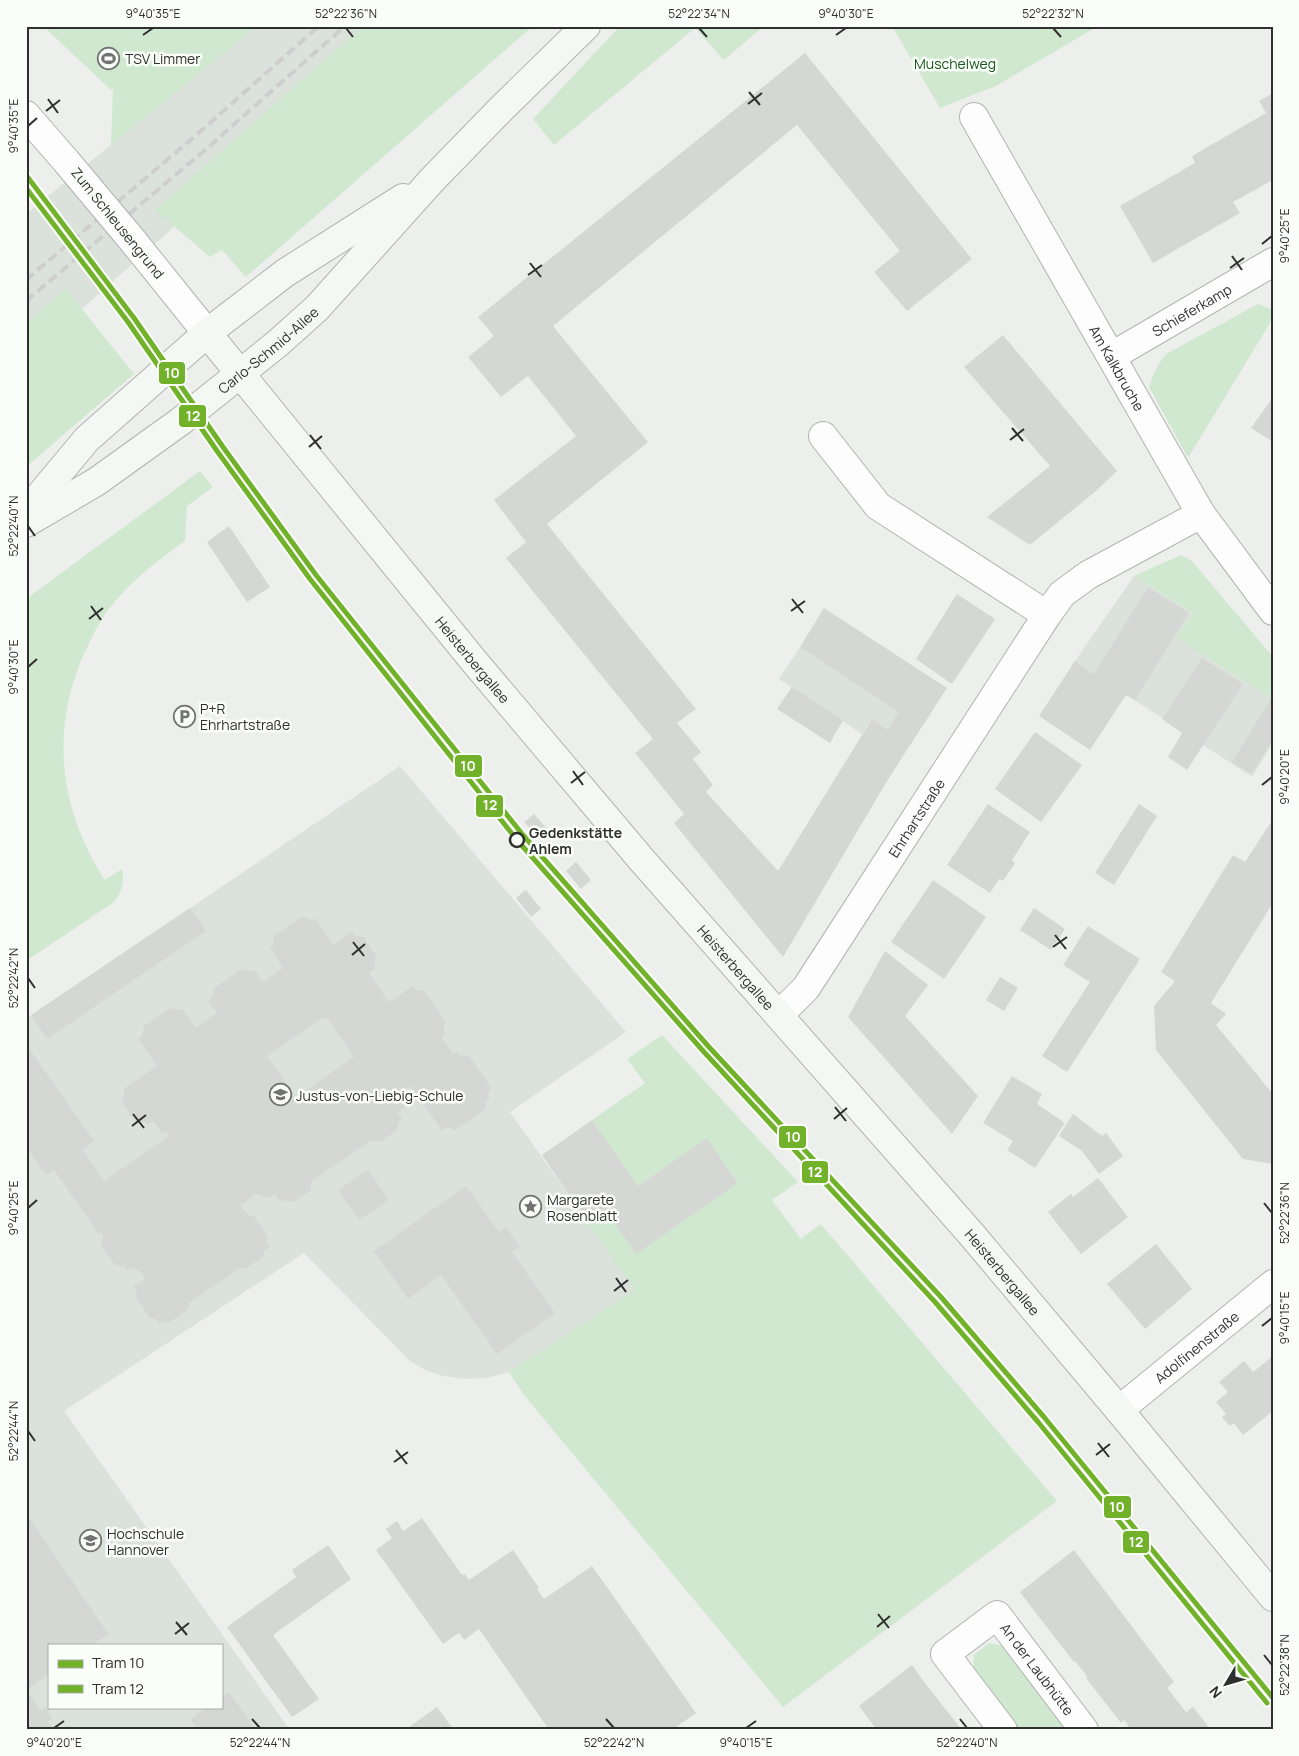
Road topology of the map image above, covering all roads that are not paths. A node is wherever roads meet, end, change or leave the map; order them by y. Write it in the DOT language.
graph roads {
  1 [pos="586,26"];
  2 [pos="26,115"];
  3 [pos="974,116"];
  4 [pos="432,180"];
  5 [pos="1273,262"];
  6 [pos="207,333"];
  7 [pos="1112,356"];
  8 [pos="240,374"];
  9 [pos="823,436"];
  10 [pos="26,512"];
  11 [pos="1201,514"];
  12 [pos="26,523"];
  13 [pos="1273,611"];
  14 [pos="1047,615"];
  15 [pos="779,1015"];
  16 [pos="1273,1284"];
  17 [pos="1119,1410"];
  18 [pos="1273,1597"];
  19 [pos="1003,1730"];
  20 [pos="1084,1730"];
  1 -- 4 [label="main road, Carlo-Schmid-Allee"];
  2 -- 6 [label="street, Zum Schleusengrund, bridge"];
  3 -- 7 [label="street, Am Kalkbruche"];
  4 -- 6 [label="main road, Carlo-Schmid-Allee"];
  4 -- 8 [label="main road, Carlo-Schmid-Allee"];
  5 -- 7 [label="street, Schieferkamp"];
  6 -- 8 [label="main road, Heisterbergallee"];
  6 -- 10 [label="main road, Carlo-Schmid-Allee"];
  7 -- 11 [label="street, Am Kalkbruche"];
  8 -- 12 [label="main road, Carlo-Schmid-Allee"];
  8 -- 15 [label="main road, Heisterbergallee"];
  9 -- 14 [label="street"];
  11 -- 13 [label="street, Am Kalkbruche"];
  11 -- 14 [label="street, Ehrhartstraße"];
  14 -- 15 [label="street, Ehrhartstraße"];
  15 -- 17 [label="main road, Heisterbergallee"];
  16 -- 17 [label="street, Adolfinenstraße"];
  17 -- 18 [label="main road, Heisterbergallee"];
  19 -- 20 [label="street, An der Laubhütte"];
}
